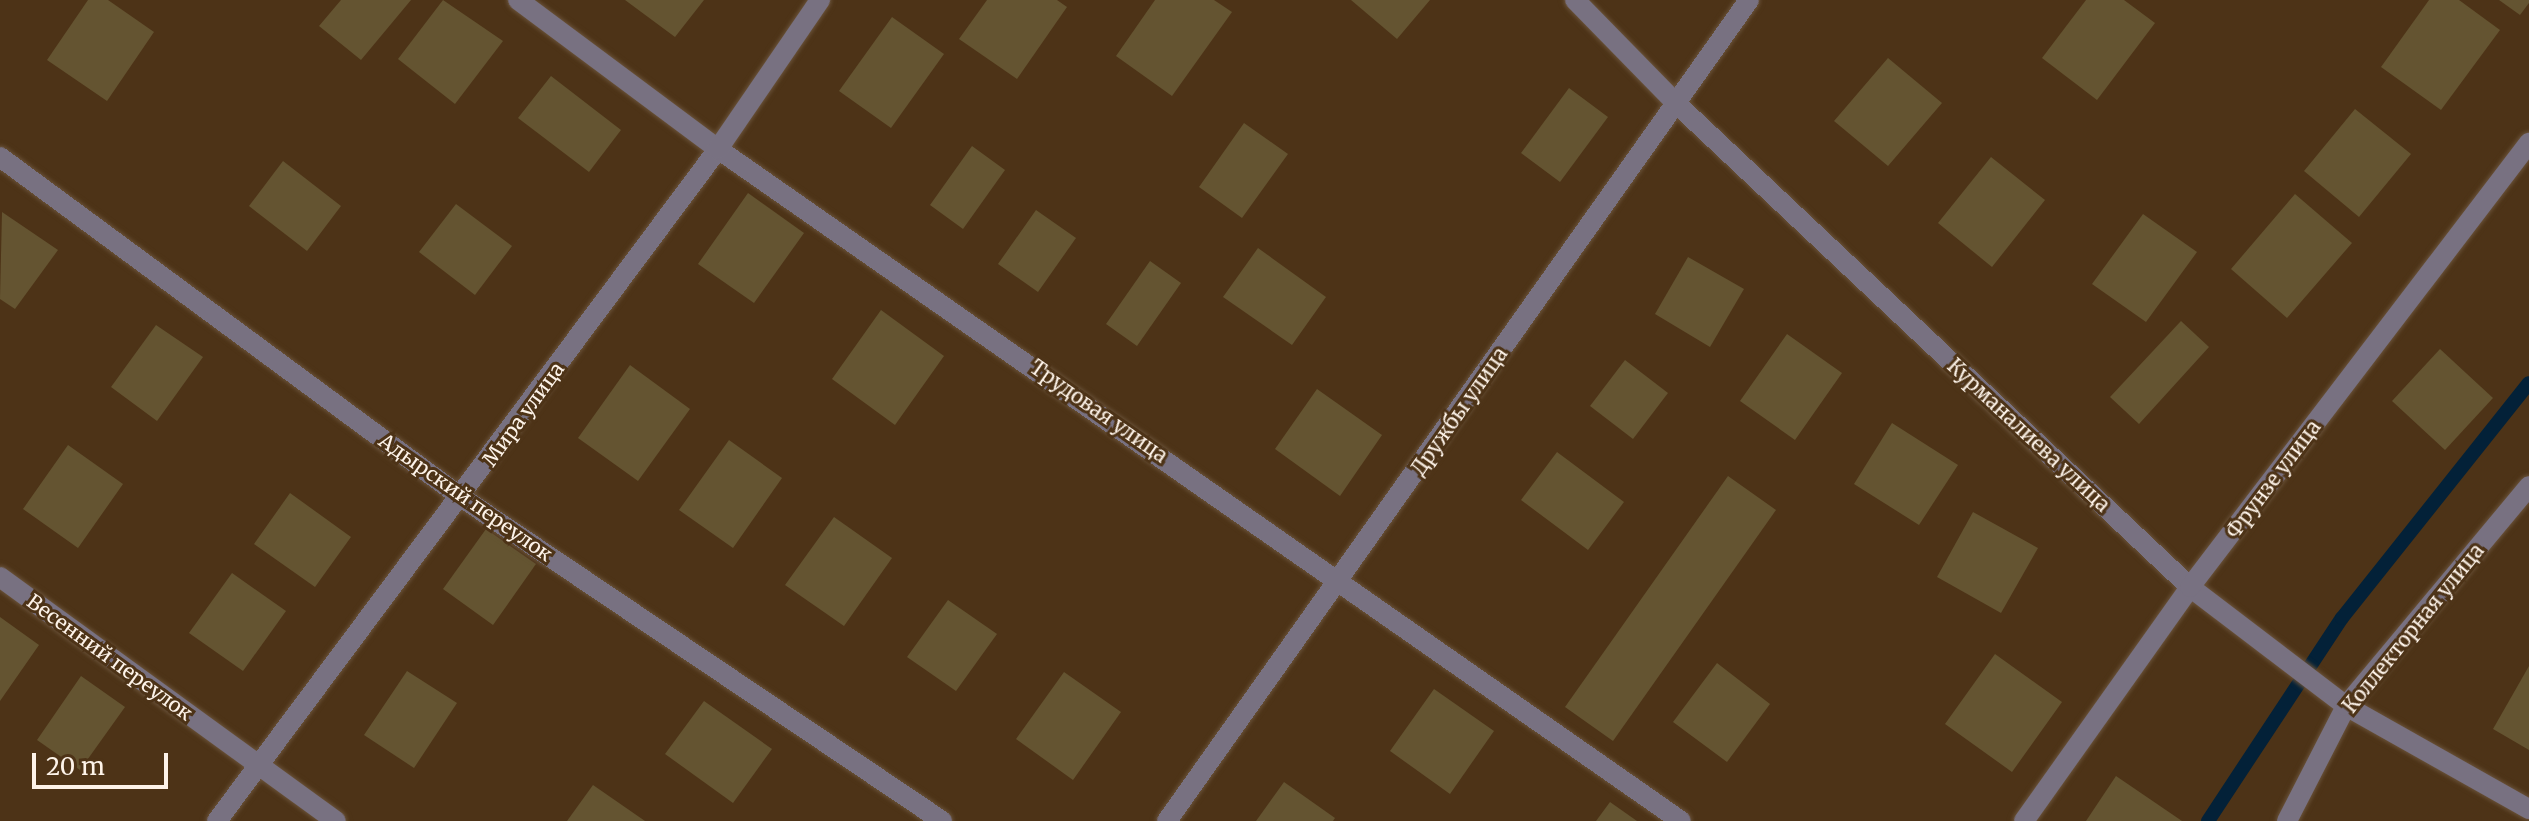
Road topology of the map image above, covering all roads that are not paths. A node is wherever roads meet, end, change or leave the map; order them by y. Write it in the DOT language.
graph roads {
  1 [pos="518,0"];
  2 [pos="820,0"];
  3 [pos="1575,0"];
  4 [pos="1749,0"];
  5 [pos="1678,105"];
  6 [pos="2529,143"];
  7 [pos="718,149"];
  8 [pos="0,157"];
  9 [pos="2529,486"];
  10 [pos="461,497"];
  11 [pos="0,577"];
  12 [pos="1341,578"];
  13 [pos="2190,587"];
  14 [pos="2346,706"];
  15 [pos="259,765"];
  16 [pos="2529,809"];
  17 [pos="217,821"];
  18 [pos="336,821"];
  19 [pos="942,821"];
  20 [pos="1167,821"];
  21 [pos="1681,821"];
  22 [pos="2024,821"];
  23 [pos="2287,821"];
  1 -- 7 [label="street, Трудовая улица"];
  2 -- 7 [label="street, Мира улица"];
  3 -- 5 [label="street, Курманалиева улица"];
  4 -- 5 [label="street, Дружбы улица"];
  5 -- 12 [label="street, Дружбы улица"];
  5 -- 13 [label="street, Курманалиева улица"];
  6 -- 13 [label="street, Фрунзе улица"];
  7 -- 10 [label="street, Мира улица"];
  7 -- 12 [label="street, Трудовая улица"];
  8 -- 10 [label="street, Адырский переулок"];
  9 -- 14 [label="street, Коллекторная улица"];
  10 -- 15 [label="street, Мира улица"];
  10 -- 19 [label="street, Адырский переулок"];
  11 -- 15 [label="street, Весенний переулок"];
  12 -- 20 [label="street, Дружбы улица"];
  12 -- 21 [label="street, Трудовая улица"];
  13 -- 14 [label="street, Курманалиева улица"];
  13 -- 22 [label="street, Фрунзе улица"];
  14 -- 16 [label="street, Курманалиева улица"];
  14 -- 23 [label="street, Коллекторная улица"];
  15 -- 17 [label="street, Мира улица"];
  15 -- 18 [label="street, Весенний переулок"];
}
